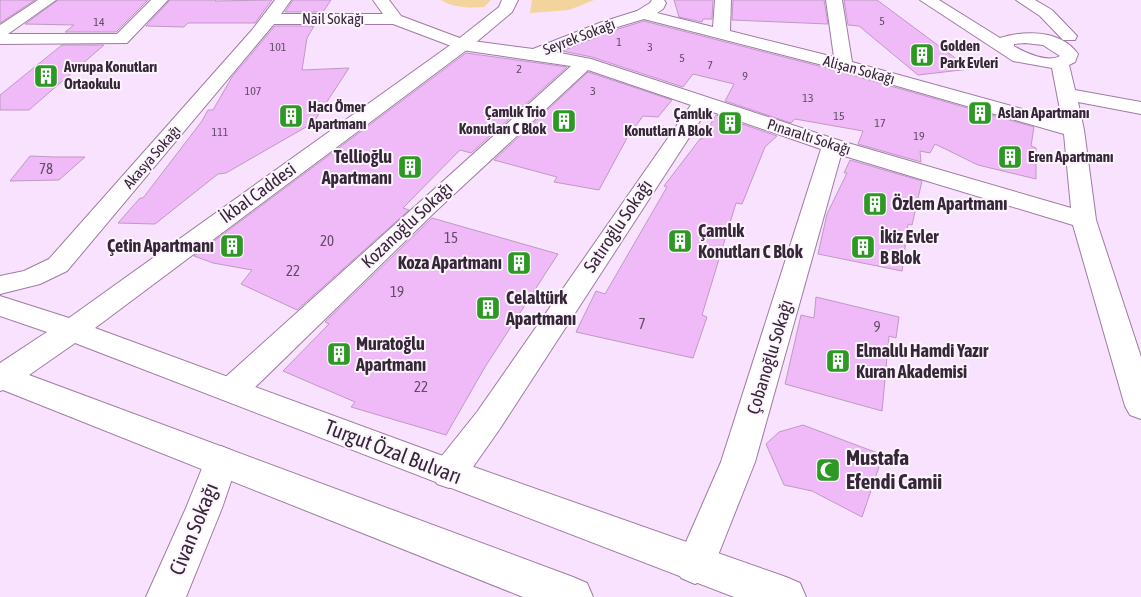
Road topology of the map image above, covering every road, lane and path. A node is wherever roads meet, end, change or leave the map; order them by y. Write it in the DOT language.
graph roads {
  1 [pos="48,0"];
  2 [pos="160,0"];
  3 [pos="283,0"];
  4 [pos="381,0"];
  5 [pos="510,0"];
  6 [pos="658,0"];
  7 [pos="723,0"];
  8 [pos="834,0"];
  9 [pos="928,0"];
  10 [pos="1014,0"];
  11 [pos="1024,0"];
  12 [pos="643,14"];
  13 [pos="270,19"];
  14 [pos="395,20"];
  15 [pos="0,32"];
  16 [pos="1028,33"];
  17 [pos="721,34"];
  18 [pos="0,38"];
  19 [pos="462,45"];
  20 [pos="1065,49"];
  21 [pos="535,54"];
  22 [pos="1028,60"];
  23 [pos="585,63"];
  24 [pos="844,65"];
  25 [pos="1064,91"];
  26 [pos="703,102"];
  27 [pos="1141,108"];
  28 [pos="1074,130"];
  29 [pos="833,146"];
  30 [pos="1084,220"];
  31 [pos="0,285"];
  32 [pos="0,306"];
  33 [pos="72,330"];
  34 [pos="1,378"];
  35 [pos="232,390"];
  36 [pos="1141,406"];
  37 [pos="220,461"];
  38 [pos="449,473"];
  39 [pos="695,565"];
  40 [pos="166,597"];
  41 [pos="573,597"];
  42 [pos="786,597"];
  1 -- 15 [label="street"];
  2 -- 18 [label="street"];
  3 -- 13 [label="street, Akasya Sokağı"];
  4 -- 14 [label="street"];
  5 -- 19 [label="street, İkbal Caddesi"];
  6 -- 12 [label="street, Seyrek Sokağı"];
  7 -- 17 [label="street"];
  8 -- 24 [label="street"];
  9 -- 16 [label="street"];
  10 -- 16 [label="street"];
  11 -- 16 [label="street"];
  12 -- 17 [label="street, Alişan Sokağı"];
  12 -- 21 [label="street, Seyrek Sokağı"];
  13 -- 14 [label="street, Nail Sokağı"];
  13 -- 31 [label="street, Akasya Sokağı"];
  14 -- 19 [label="street, Seyrek Sokağı"];
  16 -- 20 [label="street"];
  16 -- 20 [label="street"];
  16 -- 22 [label="street"];
  17 -- 24 [label="street, Alişan Sokağı"];
  19 -- 21 [label="street, Seyrek Sokağı"];
  19 -- 33 [label="street, İkbal Caddesi"];
  20 -- 22 [label="street"];
  20 -- 25 [label="street"];
  21 -- 23 [label="street, Pınaraltı Sokağı"];
  22 -- 25 [label="street"];
  23 -- 26 [label="street, Pınaraltı Sokağı"];
  23 -- 35 [label="street, Kozanoğlu Sokağı"];
  24 -- 28 [label="street, Alişan Sokağı"];
  25 -- 27 [label="street"];
  25 -- 28 [label="street"];
  26 -- 29 [label="street, Pınaraltı Sokağı"];
  26 -- 38 [label="street, Satıroğlu Sokağı"];
  28 -- 30 [label="street"];
  29 -- 30 [label="street, Pınaraltı Sokağı"];
  29 -- 39 [label="street, Çobanoğlu Sokağı"];
  30 -- 36 [label="street"];
  32 -- 33 [label="street, Turgut Özal Bulvarı"];
  33 -- 34 [label="street, İkbal Caddesi"];
  33 -- 35 [label="street, Turgut Özal Bulvarı"];
  34 -- 37 [label="street"];
  35 -- 38 [label="street, Turgut Özal Bulvarı"];
  37 -- 40 [label="street, Civan Sokağı"];
  37 -- 41 [label="street"];
  38 -- 39 [label="street, Turgut Özal Bulvarı"];
  39 -- 42 [label="street, Turgut Özal Bulvarı"];
}
